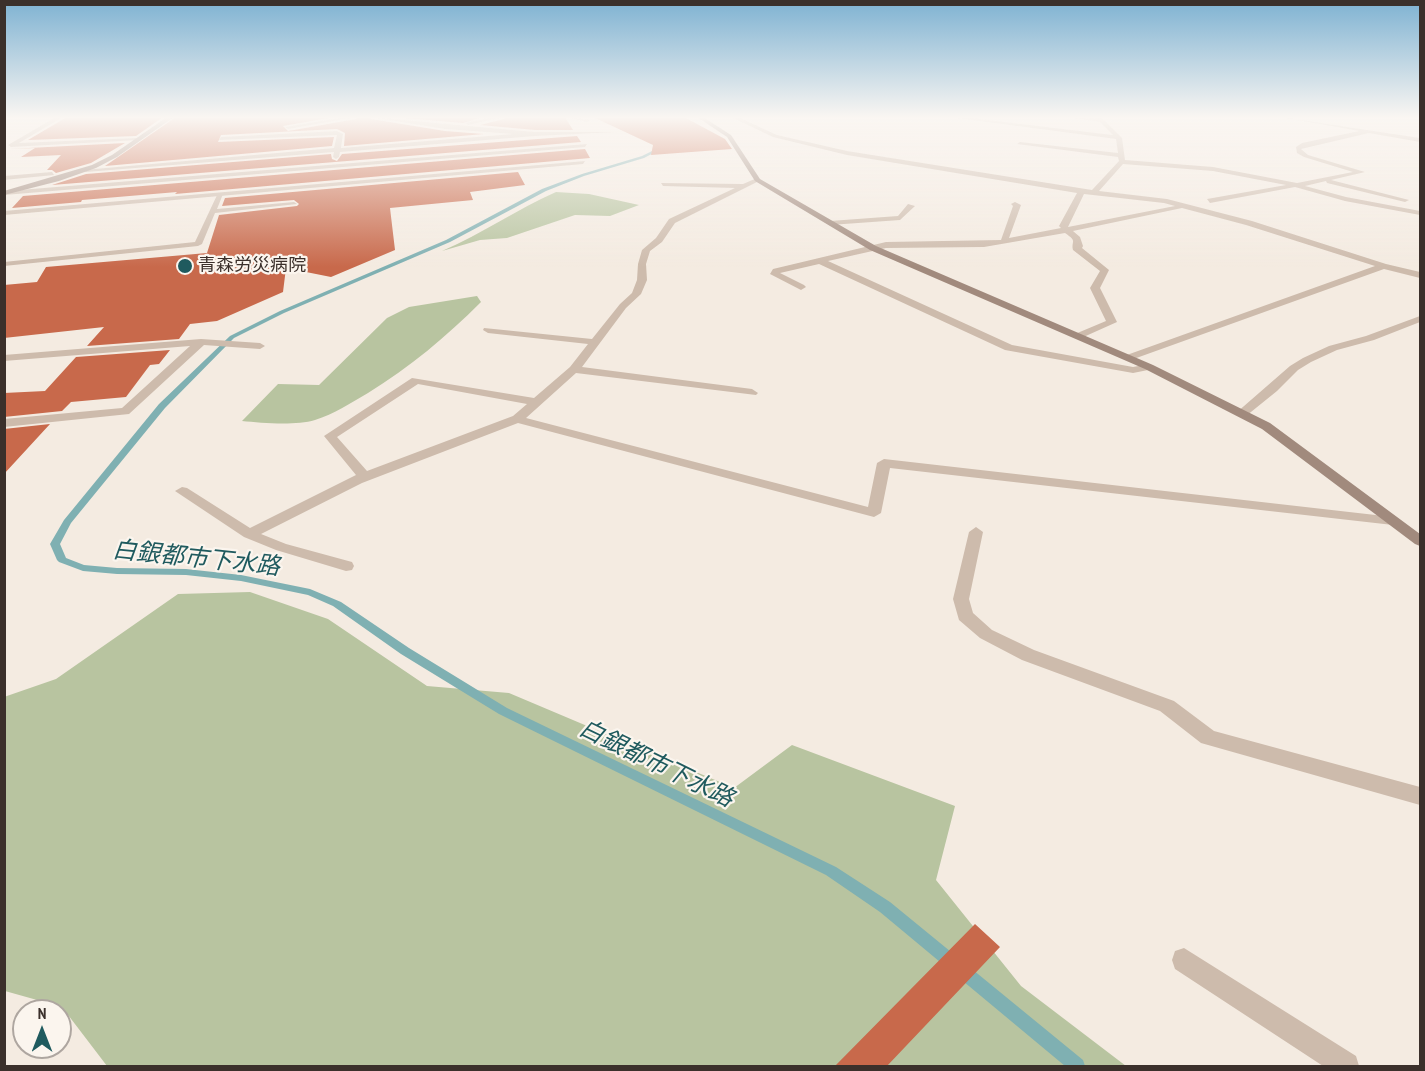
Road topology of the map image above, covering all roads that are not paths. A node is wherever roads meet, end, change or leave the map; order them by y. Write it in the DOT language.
graph roads {
  1 [pos="335,166"];
  2 [pos="93,167"];
  3 [pos="124,167"];
  4 [pos="322,167"];
  5 [pos="527,167"];
  6 [pos="744,167"];
  7 [pos="938,167"];
  8 [pos="1115,167"];
  9 [pos="1194,167"];
  10 [pos="1344,167"];
  11 [pos="86,170"];
  12 [pos="52,174"];
  13 [pos="4,178"];
  14 [pos="1323,180"];
  15 [pos="751,183"];
  16 [pos="334,184"];
  17 [pos="663,184"];
  18 [pos="1296,185"];
  19 [pos="5,191"];
  20 [pos="1082,191"];
  21 [pos="1095,191"];
  22 [pos="220,194"];
  23 [pos="1210,201"];
  24 [pos="1411,201"];
  25 [pos="294,204"];
  26 [pos="1015,204"];
  27 [pos="911,206"];
  28 [pos="1185,206"];
  29 [pos="213,211"];
  30 [pos="4,213"];
  31 [pos="1420,213"];
  32 [pos="830,223"];
  33 [pos="1065,229"];
  34 [pos="1004,242"];
  35 [pos="873,248"];
  36 [pos="819,260"];
  37 [pos="4,264"];
  38 [pos="1383,266"];
  39 [pos="1420,275"];
  40 [pos="801,287"];
  41 [pos="1420,319"];
  42 [pos="488,330"];
  43 [pos="1079,336"];
  44 [pos="201,342"];
  45 [pos="594,342"];
  46 [pos="261,346"];
  47 [pos="1128,357"];
  48 [pos="4,358"];
  49 [pos="1149,367"];
  50 [pos="574,369"];
  51 [pos="752,393"];
  52 [pos="536,402"];
  53 [pos="1242,413"];
  54 [pos="517,419"];
  55 [pos="4,423"];
  56 [pos="365,477"];
  57 [pos="182,491"];
  58 [pos="1394,521"];
  59 [pos="976,532"];
  60 [pos="249,534"];
  61 [pos="1420,541"];
  62 [pos="346,566"];
  63 [pos="1420,796"];
  64 [pos="1184,960"];
  65 [pos="1346,1066"];
  1 -- 16 [label="street"];
  2 -- 11 [label="street"];
  3 -- 11 [label="street"];
  4 -- 19 [label="street"];
  5 -- 16 [label="street"];
  6 -- 15 [label="street"];
  7 -- 20 [label="street"];
  8 -- 21 [label="street"];
  9 -- 18 [label="street"];
  10 -- 14 [label="street"];
  11 -- 19 [label="street"];
  12 -- 13 [label="street"];
  14 -- 18 [label="street"];
  14 -- 24 [label="street"];
  15 -- 17 [label="street"];
  15 -- 32 [label="street"];
  15 -- 45 [label="street"];
  16 -- 22 [label="street"];
  18 -- 23 [label="street"];
  18 -- 31 [label="street"];
  20 -- 21 [label="street"];
  20 -- 33 [label="street"];
  21 -- 28 [label="street"];
  22 -- 29 [label="lane"];
  22 -- 30 [label="street"];
  25 -- 29 [label="lane"];
  26 -- 34 [label="street"];
  27 -- 32 [label="street"];
  28 -- 33 [label="street"];
  28 -- 38 [label="street"];
  29 -- 37 [label="lane"];
  32 -- 35 [label="street"];
  33 -- 34 [label="street"];
  33 -- 43 [label="street"];
  34 -- 35 [label="street"];
  35 -- 36 [label="street"];
  35 -- 43 [label="street"];
  36 -- 40 [label="street"];
  36 -- 49 [label="street"];
  38 -- 39 [label="street"];
  38 -- 47 [label="street"];
  41 -- 53 [label="street"];
  42 -- 45 [label="street"];
  43 -- 47 [label="street"];
  44 -- 46 [label="street"];
  44 -- 48 [label="street"];
  44 -- 55 [label="street"];
  45 -- 50 [label="street"];
  47 -- 49 [label="street"];
  49 -- 53 [label="street"];
  50 -- 51 [label="street"];
  50 -- 52 [label="street"];
  52 -- 54 [label="street"];
  52 -- 56 [label="street"];
  53 -- 58 [label="street"];
  54 -- 56 [label="street"];
  54 -- 58 [label="street"];
  56 -- 60 [label="street"];
  57 -- 60 [label="street"];
  58 -- 61 [label="street"];
  59 -- 63 [label="street"];
  60 -- 62 [label="street"];
  64 -- 65 [label="street"];
}
